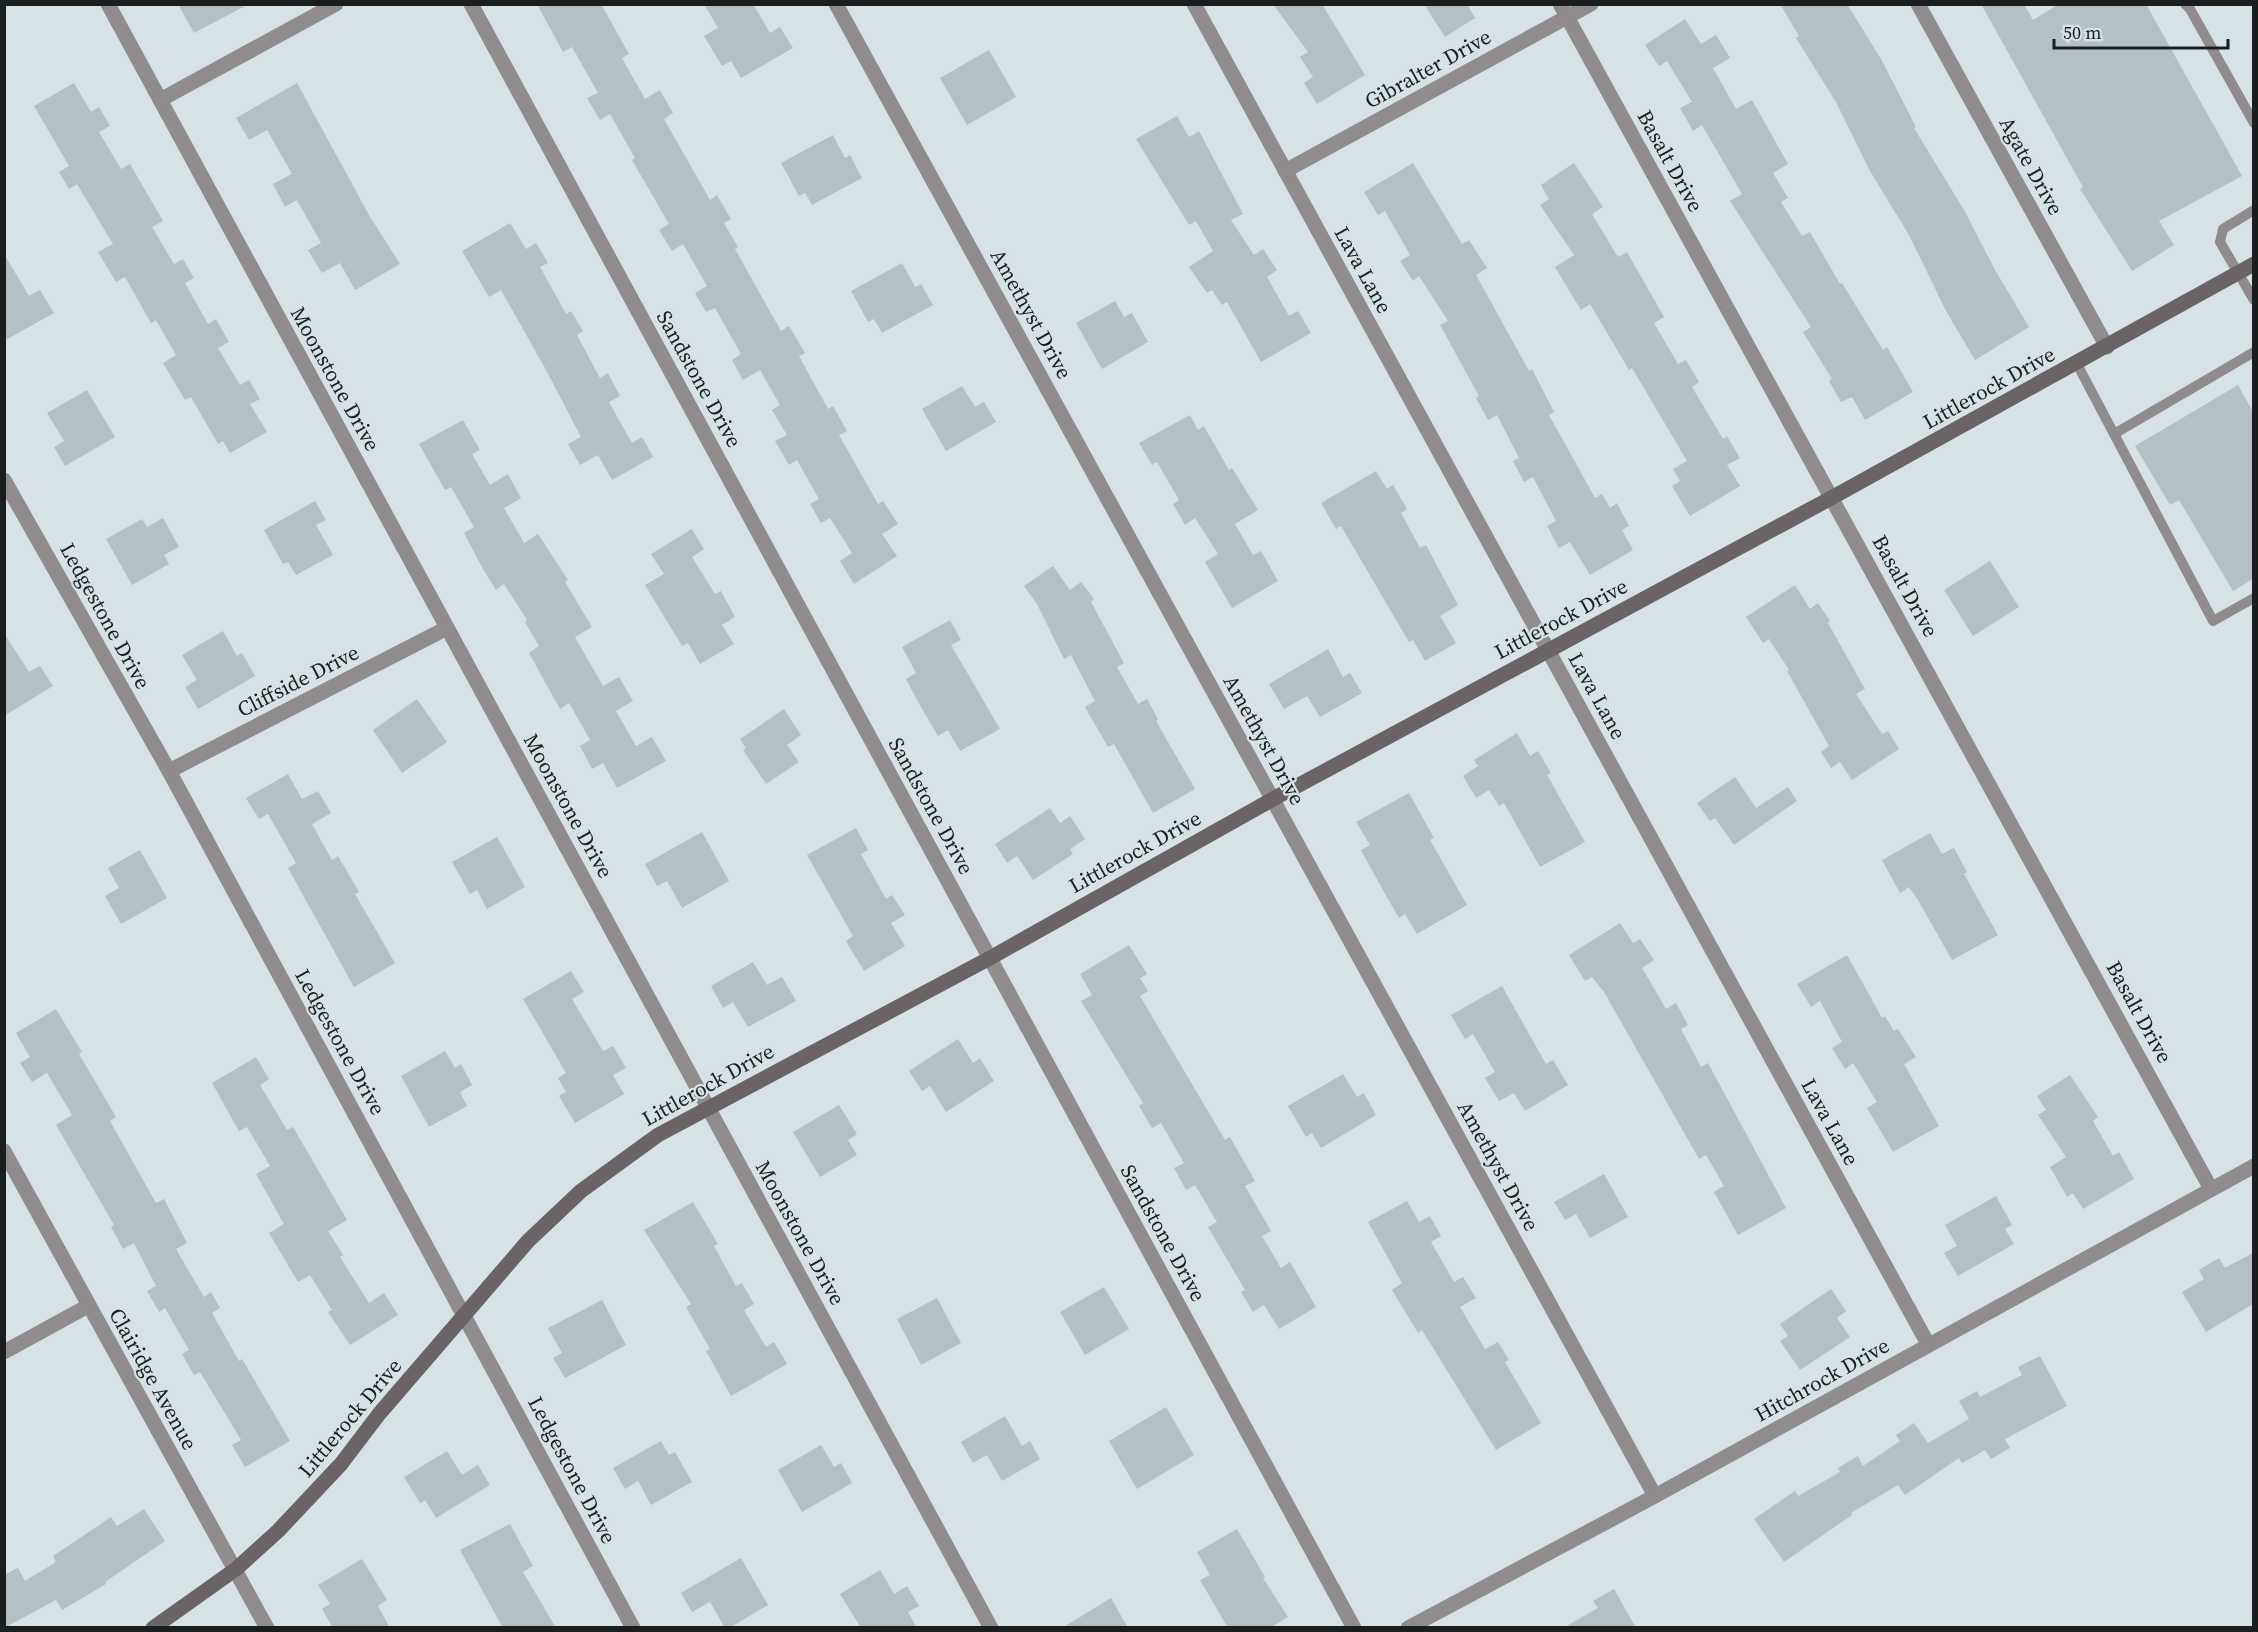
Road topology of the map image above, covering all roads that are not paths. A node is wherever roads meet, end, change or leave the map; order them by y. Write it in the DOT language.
graph roads {
  1 [pos="108,4"];
  2 [pos="336,4"];
  3 [pos="471,4"];
  4 [pos="836,4"];
  5 [pos="1194,4"];
  6 [pos="1591,4"];
  7 [pos="1918,4"];
  8 [pos="2185,4"];
  9 [pos="1563,11"];
  10 [pos="160,100"];
  11 [pos="2253,123"];
  12 [pos="1285,171"];
  13 [pos="2253,210"];
  14 [pos="2253,264"];
  15 [pos="2239,272"];
  16 [pos="2253,300"];
  17 [pos="2107,347"];
  18 [pos="2253,352"];
  19 [pos="2077,364"];
  20 [pos="2114,434"];
  21 [pos="4,480"];
  22 [pos="1833,497"];
  23 [pos="2253,598"];
  24 [pos="447,628"];
  25 [pos="1548,650"];
  26 [pos="169,771"];
  27 [pos="1273,799"];
  28 [pos="990,958"];
  29 [pos="708,1108"];
  30 [pos="4,1151"];
  31 [pos="2253,1166"];
  32 [pos="2211,1189"];
  33 [pos="88,1306"];
  34 [pos="465,1316"];
  35 [pos="1928,1344"];
  36 [pos="4,1352"];
  37 [pos="1655,1496"];
  38 [pos="236,1569"];
  39 [pos="153,1628"];
  40 [pos="267,1628"];
  41 [pos="633,1628"];
  42 [pos="991,1628"];
  43 [pos="1354,1628"];
  44 [pos="1408,1628"];
  1 -- 10 [label="street, Moonstone Drive"];
  2 -- 10 [label="street"];
  3 -- 28 [label="street, Sandstone Drive"];
  4 -- 27 [label="street, Amethyst Drive"];
  5 -- 12 [label="street, Lava Lane"];
  6 -- 9 [label="street, Gibralter Drive"];
  7 -- 17 [label="street, Agate Drive"];
  8 -- 11 [label="lane"];
  9 -- 12 [label="street, Gibralter Drive"];
  9 -- 22 [label="street, Basalt Drive"];
  10 -- 24 [label="street, Moonstone Drive"];
  12 -- 25 [label="street, Lava Lane"];
  13 -- 15 [label="lane"];
  14 -- 15 [label="street, Littlerock Drive"];
  15 -- 16 [label="lane"];
  15 -- 17 [label="street, Littlerock Drive"];
  17 -- 19 [label="street, Littlerock Drive"];
  18 -- 20 [label="lane"];
  19 -- 20 [label="lane"];
  19 -- 22 [label="street, Littlerock Drive"];
  20 -- 23 [label="lane"];
  21 -- 26 [label="street, Ledgestone Drive"];
  22 -- 25 [label="street, Littlerock Drive"];
  22 -- 32 [label="street, Basalt Drive"];
  24 -- 26 [label="street, Cliffside Drive"];
  24 -- 29 [label="street, Moonstone Drive"];
  25 -- 27 [label="street, Littlerock Drive"];
  25 -- 35 [label="street, Lava Lane"];
  26 -- 34 [label="street, Ledgestone Drive"];
  27 -- 28 [label="street, Littlerock Drive"];
  27 -- 37 [label="street, Amethyst Drive"];
  28 -- 29 [label="street, Littlerock Drive"];
  28 -- 43 [label="street, Sandstone Drive"];
  29 -- 34 [label="street, Littlerock Drive"];
  29 -- 42 [label="street, Moonstone Drive"];
  30 -- 33 [label="street, Clairidge Avenue"];
  31 -- 32 [label="street, Hitchrock Drive"];
  32 -- 35 [label="street, Hitchrock Drive"];
  33 -- 36 [label="street"];
  33 -- 38 [label="street, Clairidge Avenue"];
  34 -- 38 [label="street, Littlerock Drive"];
  34 -- 41 [label="street, Ledgestone Drive"];
  35 -- 37 [label="street, Hitchrock Drive"];
  37 -- 44 [label="street, Hitchrock Drive"];
  38 -- 39 [label="street, Littlerock Drive"];
  38 -- 40 [label="street, Clairidge Avenue"];
}
